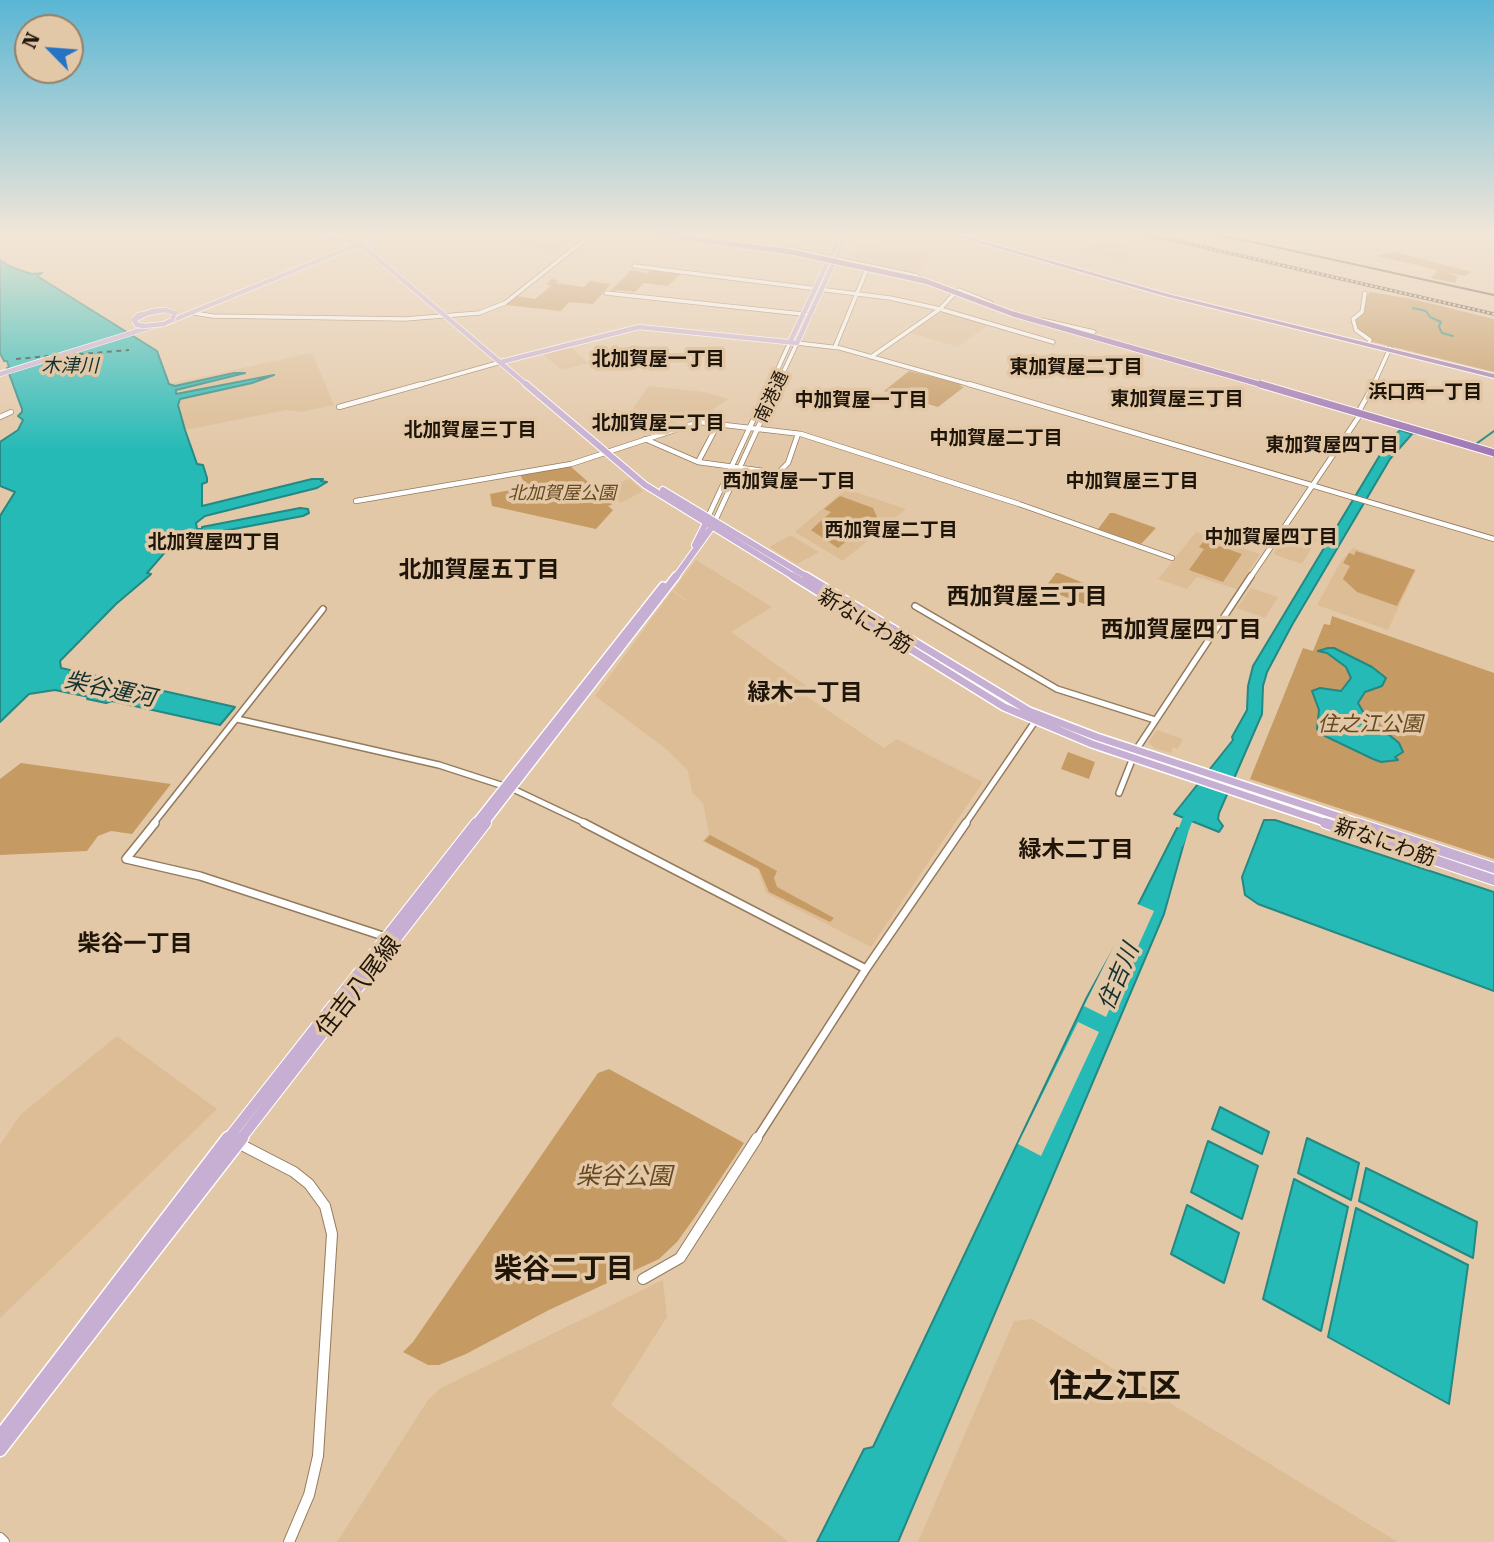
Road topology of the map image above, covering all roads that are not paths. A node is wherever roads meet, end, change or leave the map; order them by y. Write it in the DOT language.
graph roads {
  1 [pos="211,306"];
  2 [pos="437,306"];
  3 [pos="502,306"];
  4 [pos="728,306"];
  5 [pos="807,306"];
  6 [pos="815,306"];
  7 [pos="852,306"];
  8 [pos="924,306"];
  9 [pos="943,306"];
  10 [pos="992,306"];
  11 [pos="996,306"];
  12 [pos="999,306"];
  13 [pos="1211,306"];
  14 [pos="1218,306"];
  15 [pos="1363,306"];
  16 [pos="940,309"];
  17 [pos="194,313"];
  18 [pos="803,314"];
  19 [pos="811,315"];
  20 [pos="449,316"];
  21 [pos="165,323"];
  22 [pos="1094,332"];
  23 [pos="790,342"];
  24 [pos="1053,342"];
  25 [pos="797,343"];
  26 [pos="1369,344"];
  27 [pos="835,347"];
  28 [pos="1389,349"];
  29 [pos="871,357"];
  30 [pos="504,362"];
  31 [pos="0,374"];
  32 [pos="1494,375"];
  33 [pos="339,407"];
  34 [pos="11,412"];
  35 [pos="0,417"];
  36 [pos="718,424"];
  37 [pos="749,428"];
  38 [pos="757,429"];
  39 [pos="798,434"];
  40 [pos="645,439"];
  41 [pos="610,451"];
  42 [pos="1494,452"];
  43 [pos="698,462"];
  44 [pos="731,467"];
  45 [pos="740,468"];
  46 [pos="1313,484"];
  47 [pos="356,501"];
  48 [pos="710,523"];
  49 [pos="1494,539"];
  50 [pos="1171,558"];
  51 [pos="915,606"];
  52 [pos="323,609"];
  53 [pos="1037,718"];
  54 [pos="237,719"];
  55 [pos="1155,720"];
  56 [pos="1135,754"];
  57 [pos="509,788"];
  58 [pos="1236,788"];
  59 [pos="1119,793"];
  60 [pos="1494,868"];
  61 [pos="1494,880"];
  62 [pos="386,937"];
  63 [pos="866,970"];
  64 [pos="233,1141"];
  65 [pos="643,1279"];
  66 [pos="82,1336"];
  67 [pos="0,1436"];
  68 [pos="0,1450"];
  69 [pos="0,1538"];
  70 [pos="4,1542"];
  71 [pos="289,1542"];
  1 -- 17 [label="main road"];
  2 -- 20 [label="main road, 新なにわ筋"];
  3 -- 20 [label="street"];
  4 -- 18 [label="street"];
  5 -- 18 [label="main road, 南港通"];
  6 -- 19 [label="main road, 南港通"];
  7 -- 27 [label="street"];
  8 -- 16 [label="street"];
  9 -- 16 [label="street"];
  10 -- 42 [label="highway, bridge"];
  11 -- 22 [label="street"];
  12 -- 42 [label="highway, bridge"];
  13 -- 26 [label="highway"];
  14 -- 26 [label="highway"];
  15 -- 26 [label="street"];
  16 -- 24 [label="street"];
  16 -- 29 [label="street"];
  17 -- 20 [label="street"];
  17 -- 21 [label="main road"];
  18 -- 19 [label="street"];
  18 -- 23 [label="main road, 南港通"];
  19 -- 25 [label="main road, 南港通"];
  20 -- 30 [label="main road, 新なにわ筋"];
  21 -- 21 [label="main road, bridge"];
  21 -- 31 [label="main road, bridge"];
  23 -- 25 [label="main road"];
  23 -- 30 [label="main road"];
  23 -- 37 [label="street, 南港通"];
  25 -- 27 [label="street"];
  25 -- 38 [label="street, 南港通"];
  26 -- 28 [label="highway"];
  27 -- 29 [label="street"];
  28 -- 32 [label="highway"];
  28 -- 46 [label="street"];
  29 -- 46 [label="street"];
  30 -- 33 [label="street"];
  30 -- 41 [label="main road, 新なにわ筋"];
  34 -- 35 [label="street"];
  36 -- 37 [label="street"];
  36 -- 40 [label="street"];
  36 -- 43 [label="street"];
  37 -- 38 [label="street"];
  37 -- 44 [label="street, 南港通"];
  38 -- 39 [label="street"];
  38 -- 45 [label="street, 南港通"];
  39 -- 45 [label="street"];
  39 -- 50 [label="street"];
  40 -- 41 [label="street"];
  40 -- 43 [label="street"];
  41 -- 47 [label="street"];
  41 -- 48 [label="main road, 新なにわ筋"];
  43 -- 44 [label="street"];
  44 -- 45 [label="street"];
  44 -- 48 [label="street, 南港通"];
  45 -- 48 [label="street, 南港通"];
  46 -- 49 [label="street"];
  46 -- 55 [label="street"];
  48 -- 53 [label="main road, 新なにわ筋"];
  48 -- 57 [label="main road, 住吉八尾線"];
  51 -- 55 [label="street"];
  52 -- 54 [label="street"];
  53 -- 56 [label="main road, 新なにわ筋"];
  53 -- 63 [label="street"];
  54 -- 57 [label="street"];
  54 -- 62 [label="street"];
  55 -- 56 [label="street"];
  56 -- 58 [label="main road, 新なにわ筋"];
  56 -- 59 [label="street"];
  57 -- 62 [label="main road, 住吉八尾線"];
  57 -- 63 [label="street"];
  57 -- 64 [label="main road, 住吉八尾線"];
  58 -- 60 [label="main road, 新なにわ筋"];
  58 -- 61 [label="main road, 新なにわ筋"];
  62 -- 64 [label="main road, 住吉八尾線"];
  63 -- 65 [label="street"];
  64 -- 66 [label="main road, 住吉八尾線"];
  64 -- 71 [label="street"];
  66 -- 67 [label="main road, 住吉八尾線"];
  66 -- 68 [label="main road, 住吉八尾線"];
  69 -- 70 [label="street"];
}
